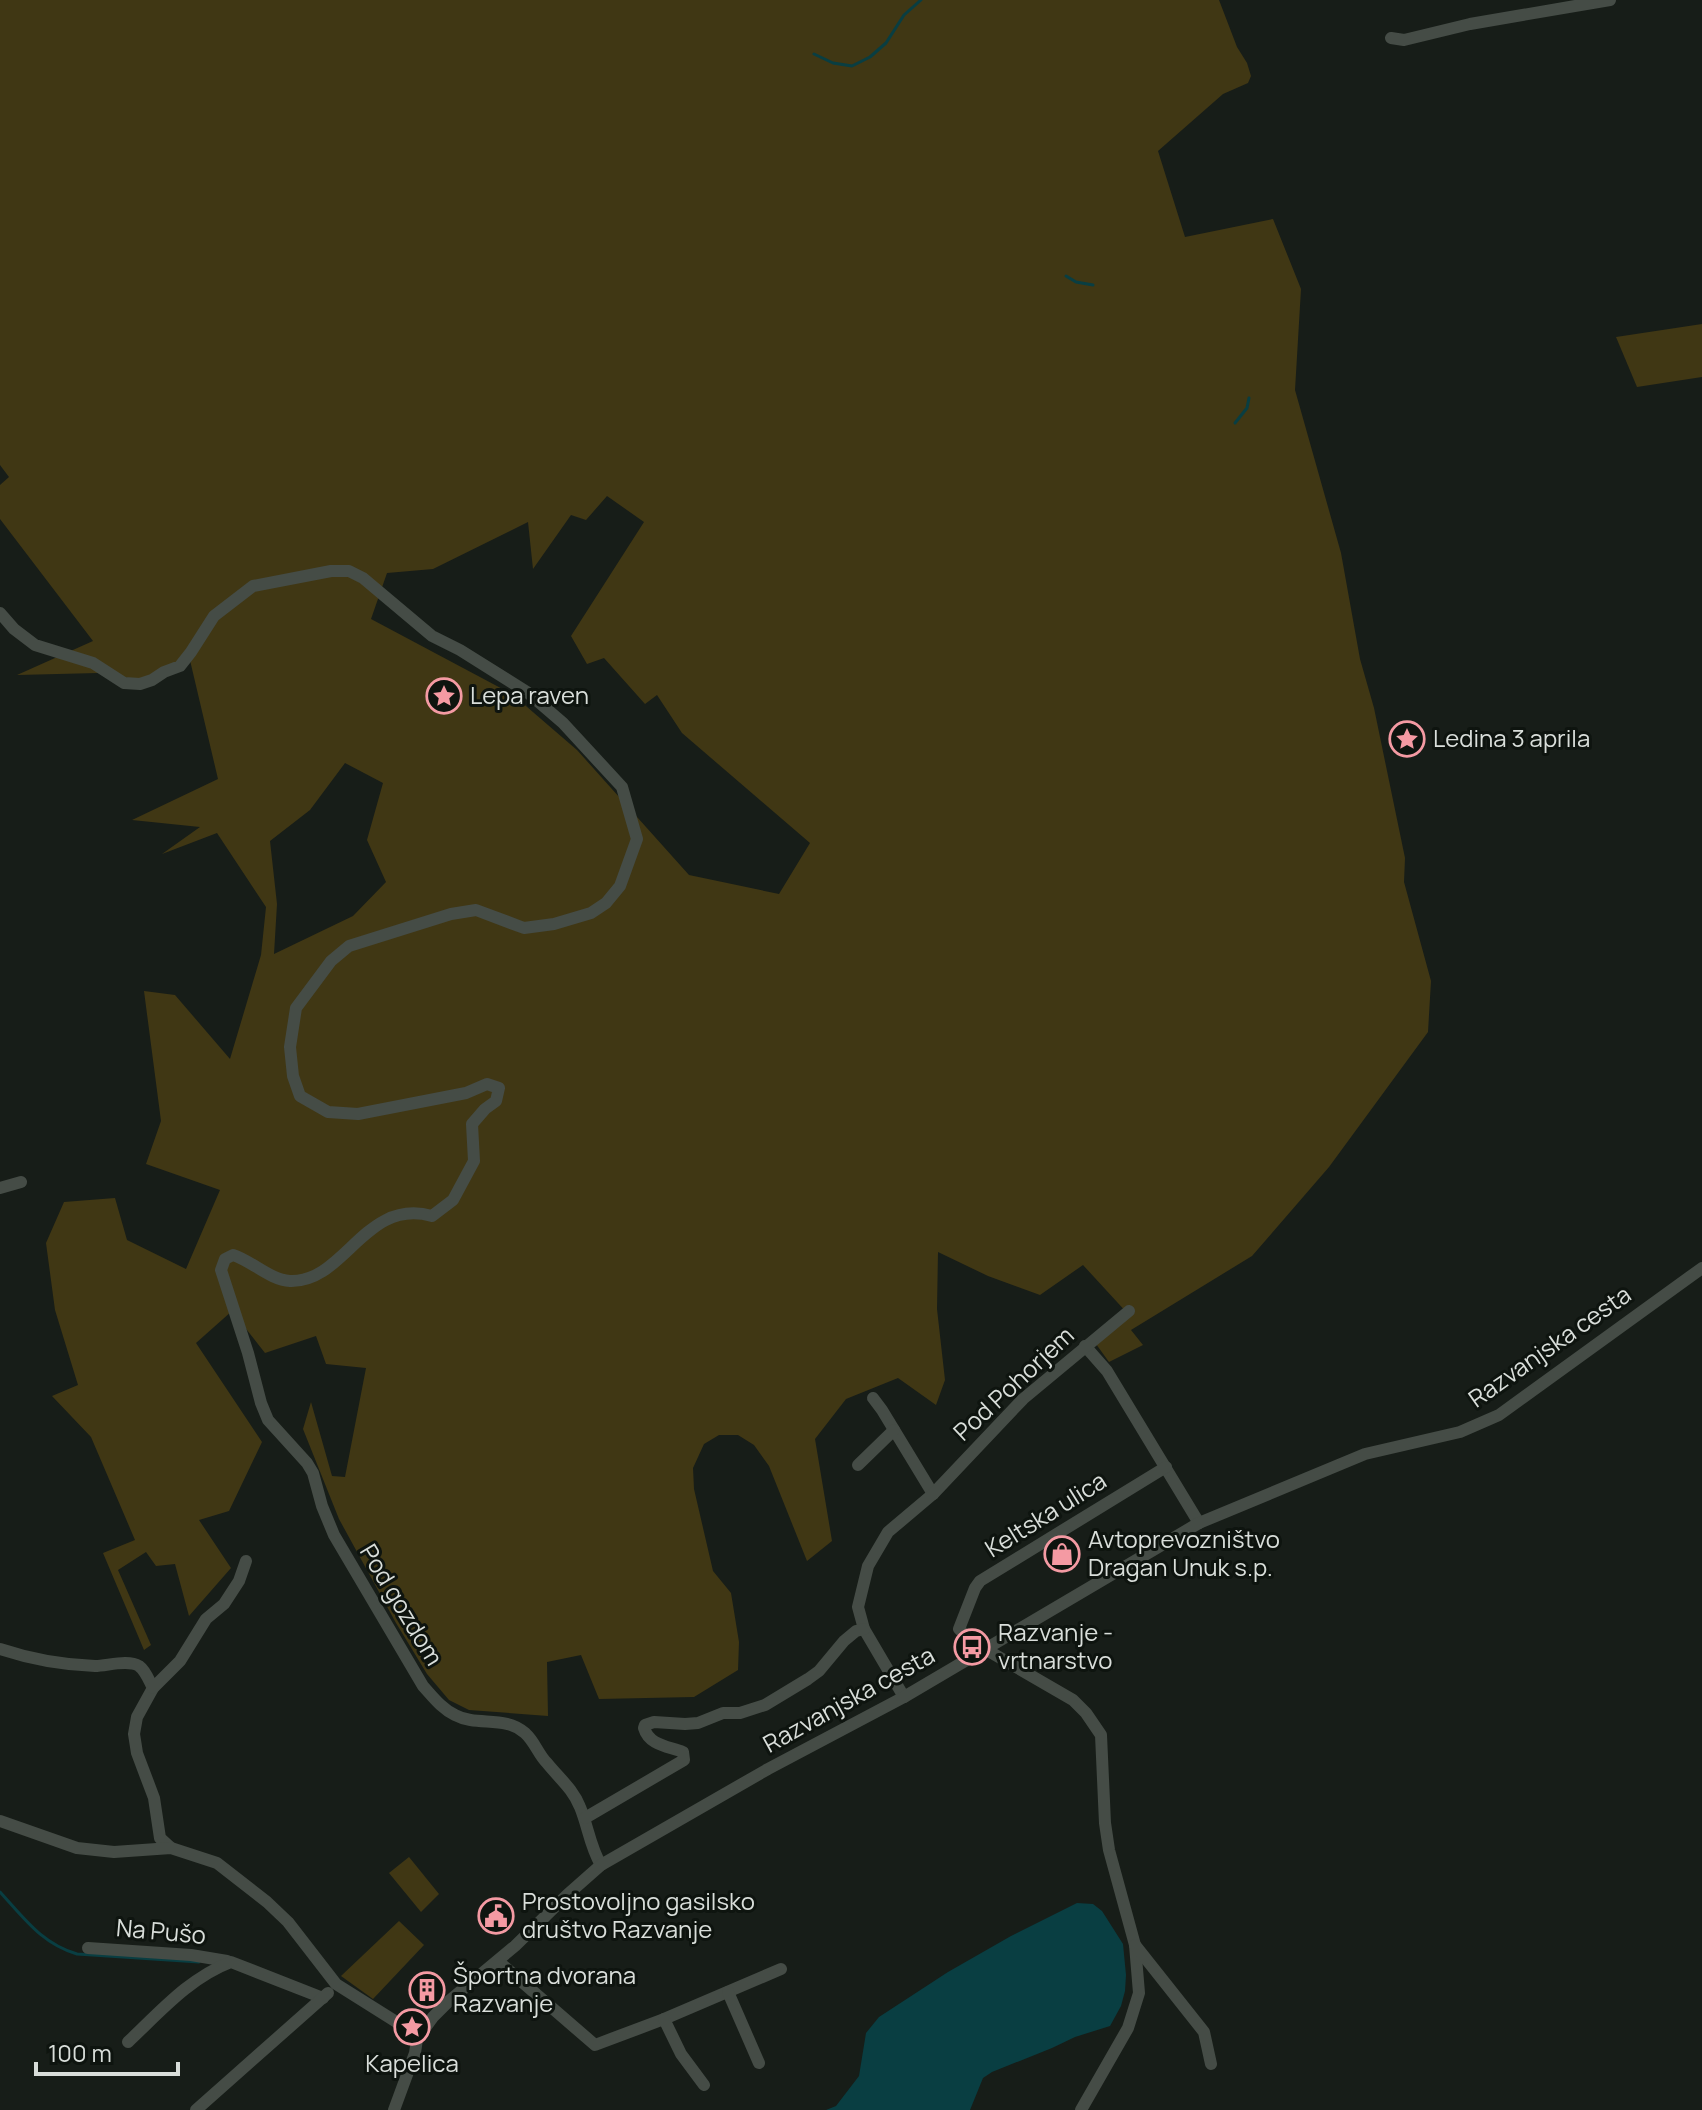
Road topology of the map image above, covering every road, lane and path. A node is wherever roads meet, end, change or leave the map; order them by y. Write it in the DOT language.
graph roads {
  1 [pos="1610,0"];
  2 [pos="1391,38"];
  3 [pos="0,613"];
  4 [pos="21,1182"];
  5 [pos="0,1188"];
  6 [pos="1702,1268"];
  7 [pos="1129,1311"];
  8 [pos="1085,1346"];
  9 [pos="873,1398"];
  10 [pos="894,1430"];
  11 [pos="858,1465"];
  12 [pos="1166,1467"];
  13 [pos="933,1494"];
  14 [pos="1199,1523"];
  15 [pos="246,1561"];
  16 [pos="864,1629"];
  17 [pos="0,1649"];
  18 [pos="983,1650"];
  19 [pos="153,1688"];
  20 [pos="904,1697"];
  21 [pos="585,1818"];
  22 [pos="0,1821"];
  23 [pos="171,1848"];
  24 [pos="601,1865"];
  25 [pos="1135,1945"];
  26 [pos="88,1948"];
  27 [pos="231,1962"];
  28 [pos="499,1962"];
  29 [pos="781,1969"];
  30 [pos="336,1984"];
  31 [pos="728,1992"];
  32 [pos="323,1998"];
  33 [pos="664,2019"];
  34 [pos="416,2036"];
  35 [pos="128,2042"];
  36 [pos="759,2063"];
  37 [pos="1211,2064"];
  38 [pos="704,2085"];
  39 [pos="196,2110"];
  40 [pos="394,2110"];
  41 [pos="1081,2110"];
  1 -- 2 [label="street"];
  3 -- 21 [label="street, Pod gozdom"];
  4 -- 5 [label="street"];
  6 -- 14 [label="street, Razvanjska cesta"];
  7 -- 8 [label="street, Pod Pohorjem"];
  8 -- 12 [label="street"];
  8 -- 13 [label="street, Pod Pohorjem"];
  9 -- 10 [label="street"];
  10 -- 11 [label="street"];
  10 -- 13 [label="street"];
  12 -- 14 [label="street"];
  12 -- 18 [label="street, Keltska ulica"];
  13 -- 16 [label="street, Pod Pohorjem"];
  14 -- 18 [label="street, Razvanjska cesta"];
  15 -- 19 [label="street"];
  16 -- 20 [label="street, Pod Pohorjem"];
  16 -- 21 [label="street"];
  17 -- 19 [label="street"];
  18 -- 20 [label="street, Razvanjska cesta"];
  18 -- 25 [label="street"];
  19 -- 23 [label="street"];
  20 -- 24 [label="street, Razvanjska cesta"];
  21 -- 24 [label="street, Pod gozdom"];
  22 -- 23 [label="street"];
  23 -- 30 [label="street"];
  24 -- 28 [label="street, Razvanjska cesta"];
  25 -- 37 [label="street"];
  25 -- 41 [label="street"];
  26 -- 27 [label="street, Na Pušo"];
  27 -- 32 [label="street, Na Pušo"];
  27 -- 35 [label="street"];
  28 -- 33 [label="street"];
  28 -- 34 [label="street, Razvanjska cesta"];
  29 -- 31 [label="street"];
  30 -- 32 [label="street"];
  30 -- 34 [label="street"];
  31 -- 33 [label="street"];
  31 -- 36 [label="street"];
  32 -- 39 [label="street"];
  33 -- 38 [label="street"];
  34 -- 40 [label="street, Razvanjska cesta"];
}
